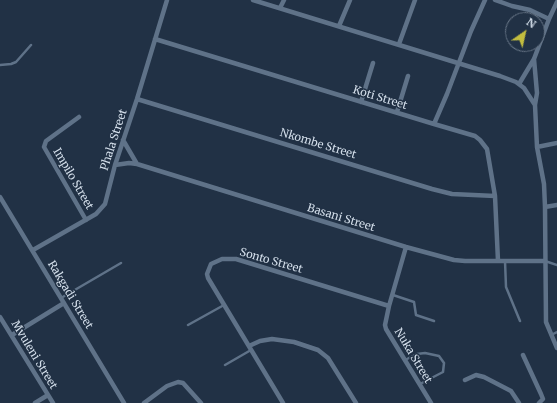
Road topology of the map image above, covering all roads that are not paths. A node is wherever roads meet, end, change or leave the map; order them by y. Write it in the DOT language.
graph roads {
  1 [pos="167,0"];
  2 [pos="253,0"];
  3 [pos="284,0"];
  4 [pos="350,0"];
  5 [pos="415,0"];
  6 [pos="485,0"];
  7 [pos="495,0"];
  8 [pos="557,2"];
  9 [pos="280,8"];
  10 [pos="549,19"];
  11 [pos="339,26"];
  12 [pos="154,39"];
  13 [pos="399,44"];
  14 [pos="31,45"];
  15 [pos="534,59"];
  16 [pos="373,63"];
  17 [pos="458,63"];
  18 [pos="0,65"];
  19 [pos="408,76"];
  20 [pos="519,84"];
  21 [pos="138,99"];
  22 [pos="361,102"];
  23 [pos="535,105"];
  24 [pos="397,112"];
  25 [pos="79,117"];
  26 [pos="434,124"];
  27 [pos="123,140"];
  28 [pos="557,143"];
  29 [pos="537,147"];
  30 [pos="137,164"];
  31 [pos="115,165"];
  32 [pos="495,196"];
  33 [pos="0,197"];
  34 [pos="557,205"];
  35 [pos="545,207"];
  36 [pos="86,220"];
  37 [pos="406,247"];
  38 [pos="33,250"];
  39 [pos="498,261"];
  40 [pos="505,261"];
  41 [pos="545,261"];
  42 [pos="121,263"];
  43 [pos="557,265"];
  44 [pos="392,295"];
  45 [pos="62,301"];
  46 [pos="224,305"];
  47 [pos="389,306"];
  48 [pos="0,317"];
  49 [pos="434,320"];
  50 [pos="520,321"];
  51 [pos="188,325"];
  52 [pos="557,332"];
  53 [pos="12,335"];
  54 [pos="551,335"];
  55 [pos="250,348"];
  56 [pos="557,348"];
  57 [pos="523,355"];
  58 [pos="405,360"];
  59 [pos="225,365"];
  60 [pos="465,380"];
  61 [pos="419,384"];
  62 [pos="48,395"];
  63 [pos="35,403"];
  64 [pos="53,403"];
  65 [pos="124,403"];
  66 [pos="144,403"];
  67 [pos="201,403"];
  68 [pos="282,403"];
  69 [pos="356,403"];
  70 [pos="431,403"];
  71 [pos="519,403"];
  72 [pos="539,403"];
  1 -- 12 [label="street, Phala Street"];
  2 -- 9 [label="street"];
  3 -- 9 [label="street"];
  4 -- 11 [label="street"];
  5 -- 13 [label="street"];
  6 -- 17 [label="street"];
  7 -- 10 [label="street"];
  8 -- 10 [label="street"];
  9 -- 11 [label="street"];
  10 -- 15 [label="street"];
  11 -- 13 [label="street"];
  12 -- 21 [label="street, Phala Street"];
  12 -- 22 [label="street, Koti Street"];
  13 -- 17 [label="street"];
  14 -- 18 [label="lane"];
  15 -- 20 [label="street"];
  15 -- 23 [label="street"];
  16 -- 22 [label="street"];
  17 -- 20 [label="street"];
  17 -- 26 [label="street"];
  19 -- 24 [label="street"];
  20 -- 23 [label="street"];
  21 -- 27 [label="street, Phala Street"];
  21 -- 32 [label="street, Nkombe Street"];
  22 -- 24 [label="street, Koti Street"];
  23 -- 29 [label="street"];
  24 -- 26 [label="street, Koti Street"];
  25 -- 36 [label="street, Impilo Street"];
  26 -- 32 [label="street, Koti Street"];
  27 -- 30 [label="street"];
  27 -- 31 [label="street, Phala Street"];
  28 -- 29 [label="street"];
  29 -- 35 [label="street"];
  30 -- 31 [label="street, Basani Street"];
  30 -- 37 [label="street, Basani Street"];
  31 -- 36 [label="street, Phala Street"];
  32 -- 39 [label="street, Koti Street"];
  33 -- 38 [label="street, Rakgadi Street"];
  34 -- 35 [label="street"];
  35 -- 41 [label="street"];
  36 -- 38 [label="street, Phala Street"];
  37 -- 39 [label="street, Basani Street"];
  37 -- 44 [label="street, Nuka Street"];
  38 -- 45 [label="street, Rakgadi Street"];
  39 -- 40 [label="street, Basani Street"];
  40 -- 41 [label="street, Basani Street"];
  40 -- 50 [label="lane"];
  41 -- 43 [label="lane"];
  41 -- 54 [label="street"];
  42 -- 45 [label="lane"];
  44 -- 47 [label="street, Nuka Street"];
  44 -- 49 [label="lane"];
  45 -- 53 [label="street"];
  45 -- 65 [label="street, Rakgadi Street"];
  46 -- 47 [label="street, Sonto Street"];
  46 -- 51 [label="lane"];
  46 -- 55 [label="street, Sonto Street"];
  47 -- 58 [label="street, Nuka Street"];
  48 -- 53 [label="street, Mvuleni Street"];
  52 -- 54 [label="lane"];
  53 -- 62 [label="street, Mvuleni Street"];
  54 -- 56 [label="street"];
  55 -- 59 [label="lane"];
  55 -- 68 [label="street, Sonto Street"];
  55 -- 69 [label="street"];
  57 -- 72 [label="street"];
  58 -- 61 [label="street, Nuka Street"];
  58 -- 61 [label="lane"];
  60 -- 71 [label="street"];
  61 -- 70 [label="street, Nuka Street"];
  62 -- 63 [label="street"];
  62 -- 64 [label="street, Mvuleni Street"];
  66 -- 67 [label="street"];
}
